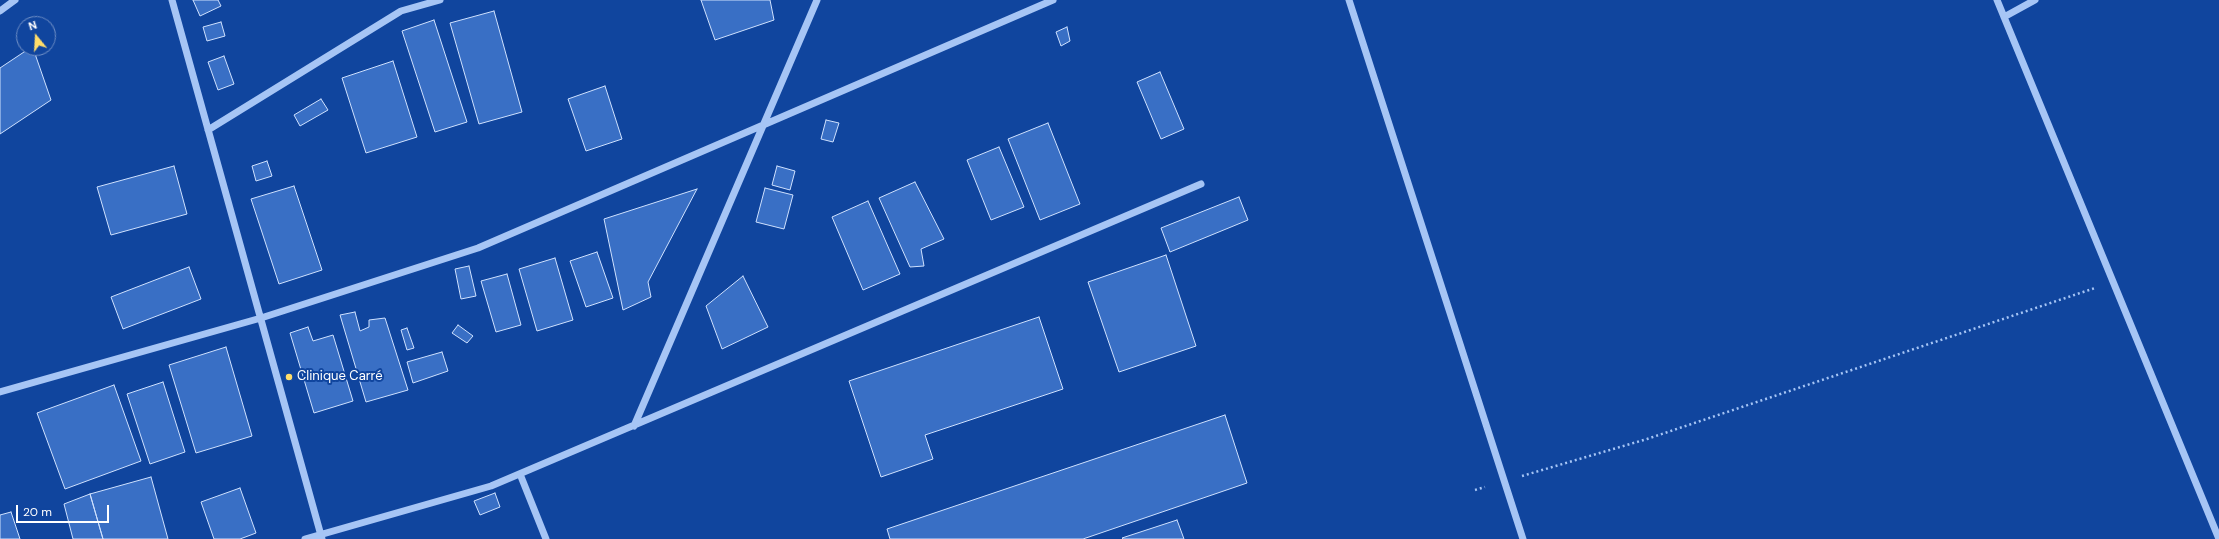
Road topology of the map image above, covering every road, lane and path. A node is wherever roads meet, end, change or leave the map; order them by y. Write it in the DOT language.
graph roads {
  1 [pos="15,0"];
  2 [pos="172,0"];
  3 [pos="440,0"];
  4 [pos="817,0"];
  5 [pos="1053,0"];
  6 [pos="1349,0"];
  7 [pos="1997,0"];
  8 [pos="2035,0"];
  9 [pos="0,11"];
  10 [pos="2004,17"];
  11 [pos="763,125"];
  12 [pos="208,130"];
  13 [pos="1200,184"];
  14 [pos="2113,282"];
  15 [pos="261,318"];
  16 [pos="0,392"];
  17 [pos="634,426"];
  18 [pos="520,474"];
  19 [pos="1504,482"];
  20 [pos="1475,490"];
  21 [pos="322,537"];
  22 [pos="305,539"];
  23 [pos="546,539"];
  24 [pos="1523,539"];
  25 [pos="2219,539"];
  1 -- 9 [label="street"];
  2 -- 12 [label="street"];
  3 -- 12 [label="street"];
  4 -- 11 [label="street"];
  5 -- 11 [label="street"];
  6 -- 19 [label="street"];
  7 -- 10 [label="street"];
  8 -- 10 [label="street"];
  10 -- 14 [label="street"];
  11 -- 15 [label="street"];
  11 -- 17 [label="street"];
  12 -- 15 [label="street"];
  13 -- 17 [label="street"];
  14 -- 19 [label="path"];
  14 -- 25 [label="street"];
  15 -- 16 [label="street"];
  15 -- 21 [label="street"];
  17 -- 18 [label="street"];
  18 -- 21 [label="street"];
  18 -- 23 [label="street"];
  19 -- 20 [label="path"];
  19 -- 24 [label="street"];
  21 -- 22 [label="street"];
}
